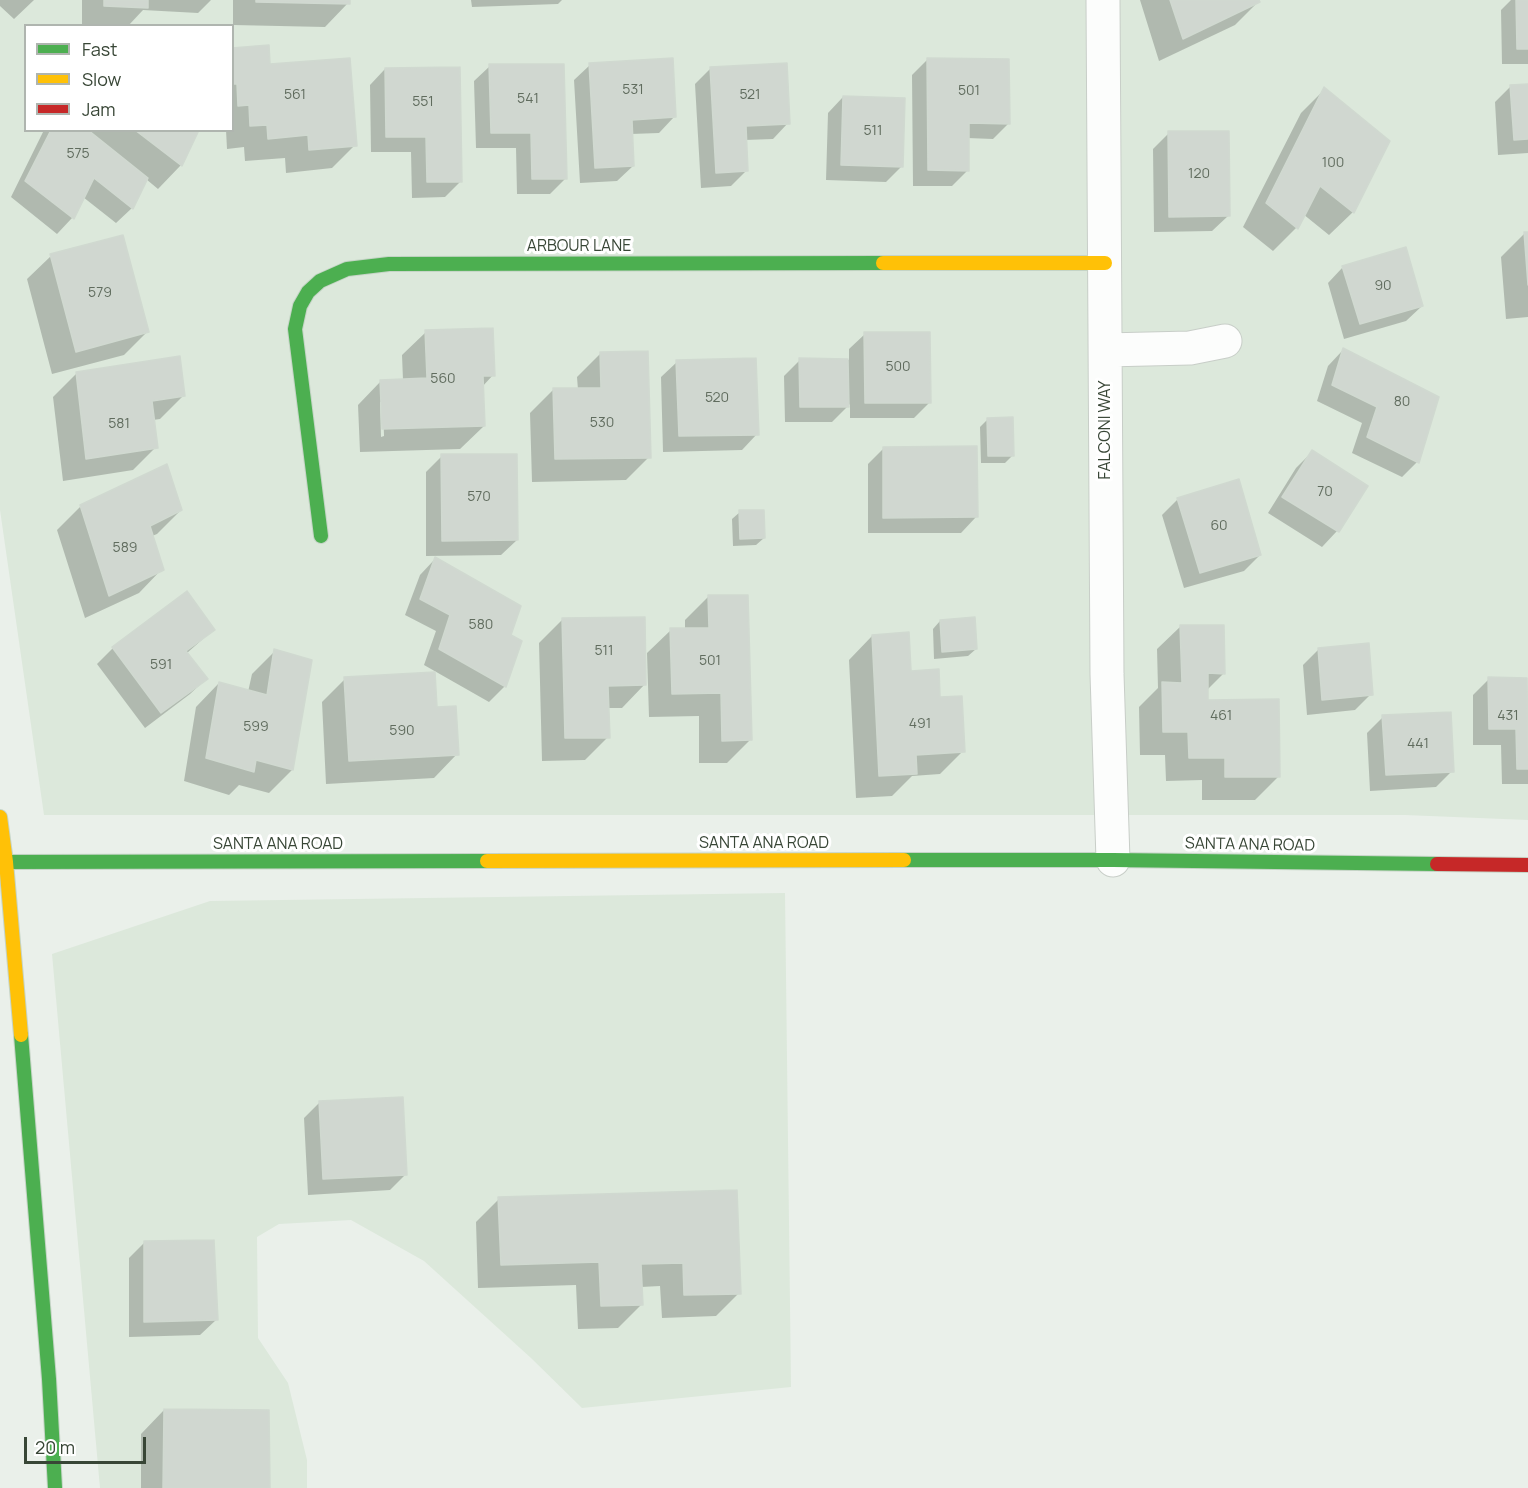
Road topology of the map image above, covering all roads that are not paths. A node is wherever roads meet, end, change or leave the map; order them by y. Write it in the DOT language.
graph roads {
  1 [pos="1103,0"];
  2 [pos="1105,263"];
  3 [pos="1225,341"];
  4 [pos="1106,350"];
  5 [pos="321,536"];
  6 [pos="0,817"];
  7 [pos="1113,860"];
  8 [pos="3,862"];
  9 [pos="1528,865"];
  10 [pos="55,1488"];
  1 -- 2 [label="street, FALCONI WAY"];
  2 -- 4 [label="street, FALCONI WAY"];
  2 -- 5 [label="street, ARBOUR LANE"];
  3 -- 4 [label="street"];
  4 -- 7 [label="street, FALCONI WAY"];
  6 -- 8 [label="street"];
  7 -- 8 [label="street, SANTA ANA ROAD"];
  7 -- 9 [label="street, SANTA ANA ROAD"];
  8 -- 10 [label="street"];
}
